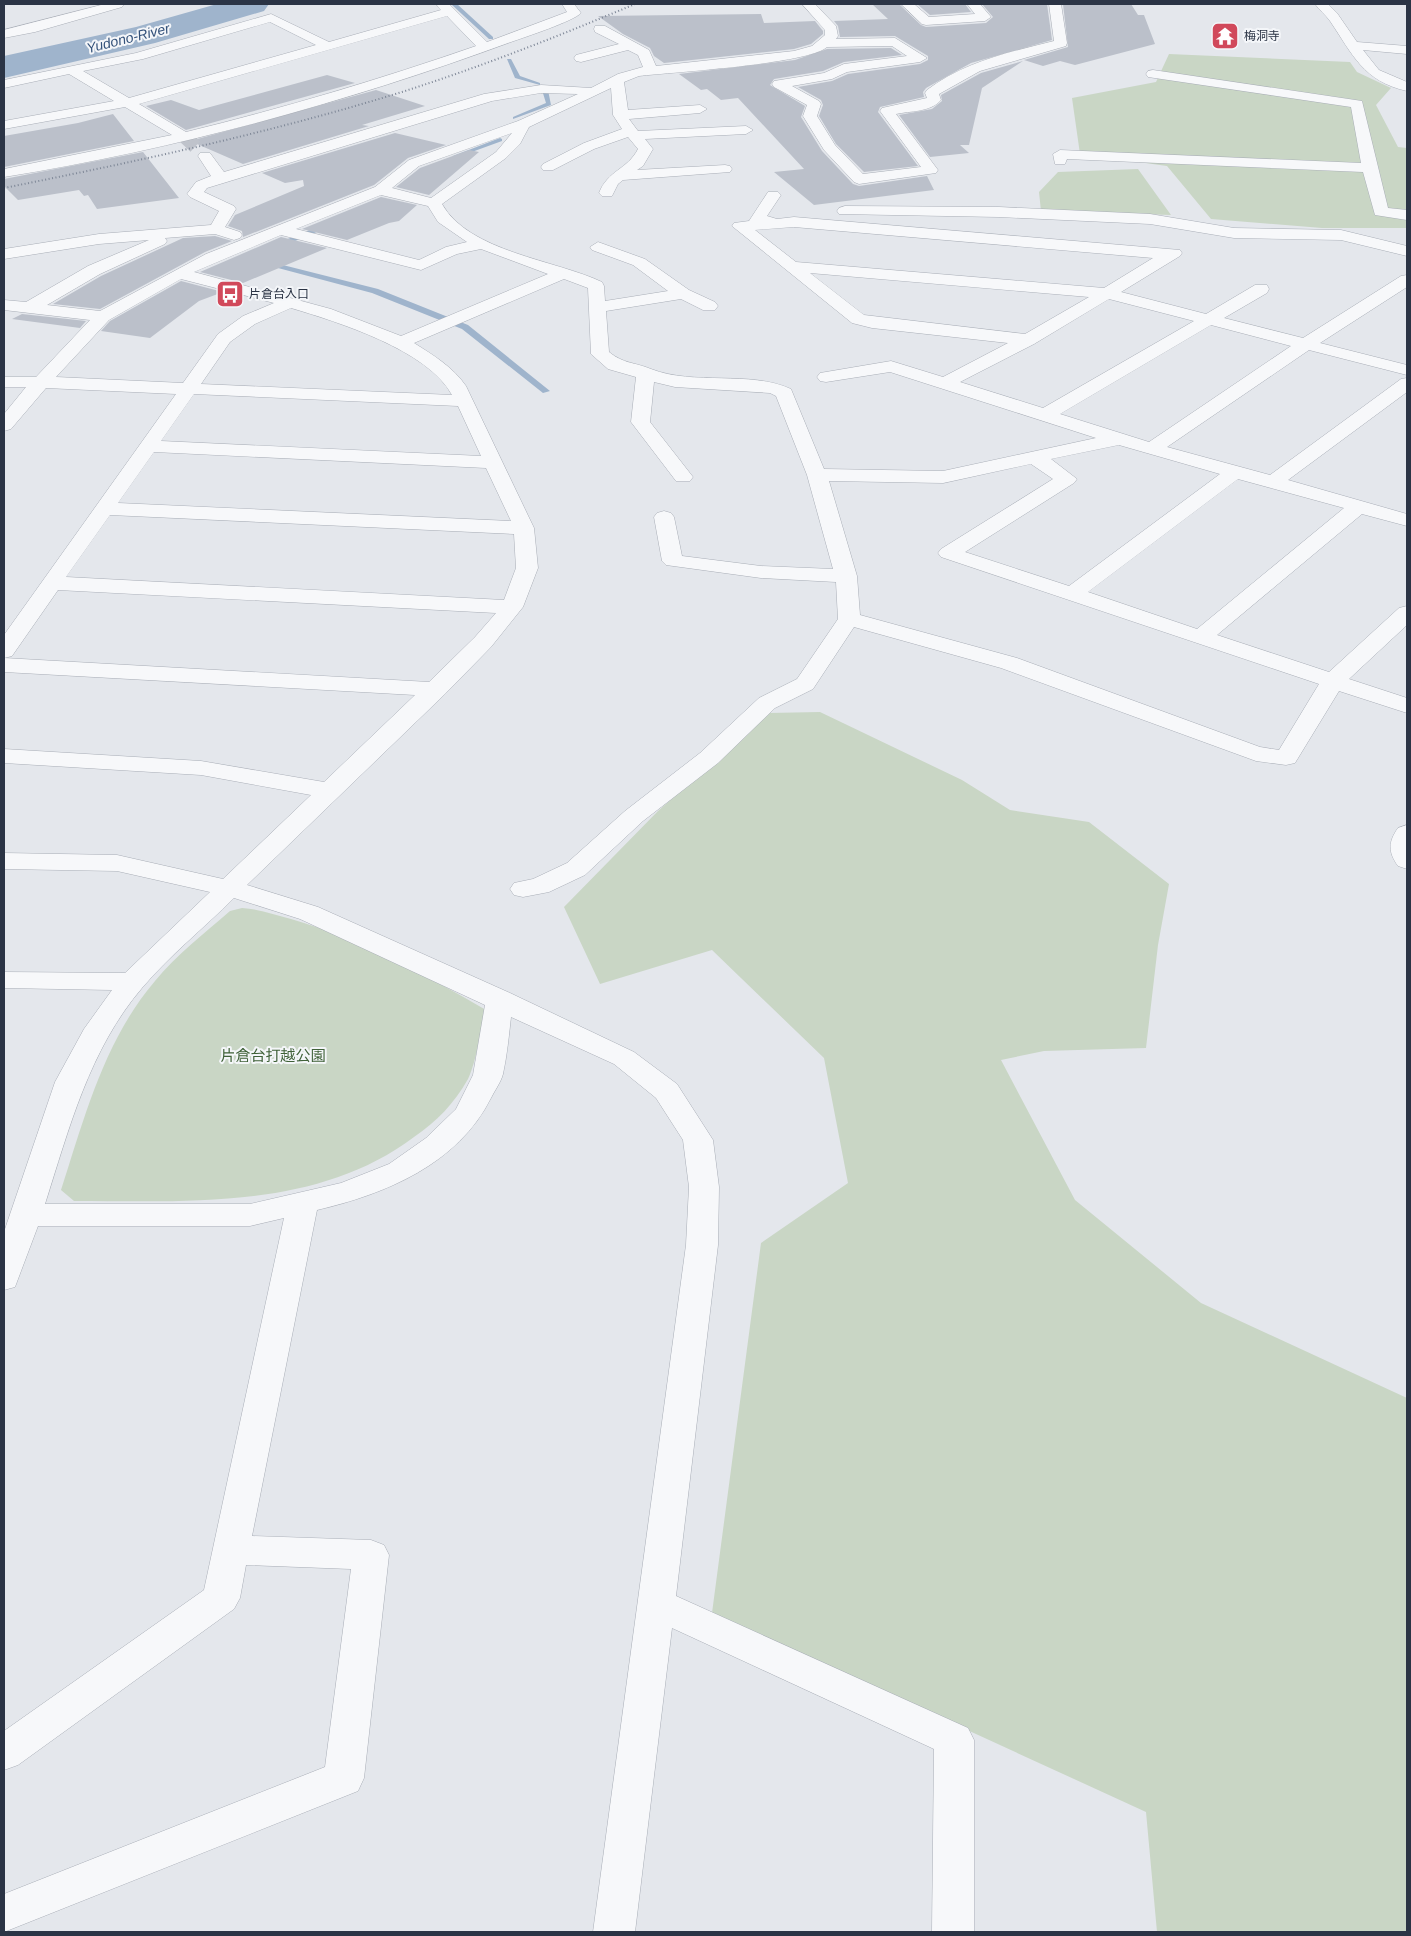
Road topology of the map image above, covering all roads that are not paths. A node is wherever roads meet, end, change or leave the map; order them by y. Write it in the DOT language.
graph roads {
  1 [pos="118,4"];
  2 [pos="568,4"];
  3 [pos="808,4"];
  4 [pos="907,4"];
  5 [pos="973,4"];
  6 [pos="1055,4"];
  7 [pos="1321,4"];
  8 [pos="445,8"];
  9 [pos="600,29"];
  10 [pos="4,34"];
  11 [pos="1407,41"];
  12 [pos="826,44"];
  13 [pos="328,46"];
  14 [pos="628,46"];
  15 [pos="1355,46"];
  16 [pos="486,48"];
  17 [pos="1391,49"];
  18 [pos="1407,50"];
  19 [pos="581,58"];
  20 [pos="73,70"];
  21 [pos="651,71"];
  22 [pos="1153,74"];
  23 [pos="617,80"];
  24 [pos="4,84"];
  25 [pos="1407,86"];
  26 [pos="594,92"];
  27 [pos="126,103"];
  28 [pos="700,109"];
  29 [pos="620,115"];
  30 [pos="523,124"];
  31 [pos="4,125"];
  32 [pos="746,130"];
  33 [pos="633,133"];
  34 [pos="185,136"];
  35 [pos="205,156"];
  36 [pos="1060,161"];
  37 [pos="548,167"];
  38 [pos="1369,168"];
  39 [pos="725,169"];
  40 [pos="4,173"];
  41 [pos="620,176"];
  42 [pos="220,178"];
  43 [pos="380,190"];
  44 [pos="607,194"];
  45 [pos="773,195"];
  46 [pos="434,203"];
  47 [pos="1407,215"];
  48 [pos="756,223"];
  49 [pos="216,229"];
  50 [pos="1214,230"];
  51 [pos="287,231"];
  52 [pos="179,232"];
  53 [pos="252,241"];
  54 [pos="483,244"];
  55 [pos="598,247"];
  56 [pos="1407,251"];
  57 [pos="4,254"];
  58 [pos="1170,255"];
  59 [pos="794,267"];
  60 [pos="179,273"];
  61 [pos="564,273"];
  62 [pos="1403,288"];
  63 [pos="1261,289"];
  64 [pos="1105,293"];
  65 [pos="683,294"];
  66 [pos="290,302"];
  67 [pos="4,305"];
  68 [pos="709,306"];
  69 [pos="597,307"];
  70 [pos="27,309"];
  71 [pos="103,316"];
  72 [pos="1207,319"];
  73 [pos="1028,340"];
  74 [pos="400,343"];
  75 [pos="1306,344"];
  76 [pos="1407,370"];
  77 [pos="646,373"];
  78 [pos="826,377"];
  79 [pos="4,382"];
  80 [pos="41,382"];
  81 [pos="1407,382"];
  82 [pos="944,383"];
  83 [pos="191,388"];
  84 [pos="465,401"];
  85 [pos="1045,415"];
  86 [pos="4,425"];
  87 [pos="1119,438"];
  88 [pos="148,446"];
  89 [pos="1154,447"];
  90 [pos="1034,457"];
  91 [pos="492,462"];
  92 [pos="1236,471"];
  93 [pos="817,475"];
  94 [pos="684,477"];
  95 [pos="1273,482"];
  96 [pos="1359,506"];
  97 [pos="105,509"];
  98 [pos="664,517"];
  99 [pos="1407,520"];
  100 [pos="524,528"];
  101 [pos="846,576"];
  102 [pos="51,583"];
  103 [pos="1072,594"];
  104 [pos="512,607"];
  105 [pos="1407,613"];
  106 [pos="849,619"];
  107 [pos="14,620"];
  108 [pos="1201,637"];
  109 [pos="4,651"];
  110 [pos="4,665"];
  111 [pos="1333,681"];
  112 [pos="437,689"];
  113 [pos="1407,706"];
  114 [pos="4,756"];
  115 [pos="330,791"];
  116 [pos="1407,834"];
  117 [pos="4,861"];
  118 [pos="1407,861"];
  119 [pos="229,888"];
  120 [pos="523,889"];
  121 [pos="4,980"];
  122 [pos="132,982"];
  123 [pos="500,1000"];
  124 [pos="303,1204"];
  125 [pos="26,1216"];
  126 [pos="4,1278"];
  127 [pos="231,1550"];
  128 [pos="658,1605"];
  129 [pos="4,1753"];
  130 [pos="4,1914"];
  131 [pos="614,1932"];
  132 [pos="953,1932"];
  1 -- 10 [label="street"];
  2 -- 16 [label="street"];
  3 -- 12 [label="street"];
  4 -- 5 [label="street"];
  6 -- 12 [label="street"];
  7 -- 15 [label="street"];
  8 -- 13 [label="street"];
  8 -- 16 [label="street"];
  9 -- 14 [label="street"];
  11 -- 17 [label="street"];
  12 -- 21 [label="street"];
  13 -- 20 [label="street"];
  13 -- 27 [label="street"];
  14 -- 19 [label="street"];
  14 -- 21 [label="street"];
  15 -- 17 [label="street"];
  15 -- 25 [label="street"];
  16 -- 34 [label="street"];
  17 -- 18 [label="street"];
  20 -- 24 [label="street"];
  20 -- 27 [label="street"];
  21 -- 23 [label="street"];
  22 -- 38 [label="street"];
  23 -- 26 [label="street"];
  23 -- 29 [label="street"];
  26 -- 30 [label="street"];
  26 -- 42 [label="street"];
  27 -- 31 [label="street"];
  27 -- 34 [label="street"];
  28 -- 29 [label="street"];
  29 -- 33 [label="street"];
  30 -- 43 [label="street"];
  30 -- 46 [label="street"];
  32 -- 33 [label="street"];
  33 -- 37 [label="street"];
  33 -- 41 [label="street"];
  34 -- 40 [label="street"];
  35 -- 42 [label="street"];
  36 -- 38 [label="street"];
  38 -- 47 [label="street"];
  39 -- 41 [label="street"];
  41 -- 44 [label="street"];
  42 -- 49 [label="street"];
  43 -- 46 [label="street"];
  43 -- 51 [label="street"];
  45 -- 48 [label="street"];
  46 -- 54 [label="street"];
  48 -- 50 [label="street"];
  48 -- 58 [label="street"];
  48 -- 59 [label="street"];
  49 -- 52 [label="street"];
  49 -- 53 [label="street"];
  50 -- 56 [label="street"];
  50 -- 58 [label="street"];
  51 -- 53 [label="street"];
  51 -- 54 [label="street"];
  52 -- 57 [label="street"];
  52 -- 70 [label="street"];
  53 -- 60 [label="street"];
  54 -- 61 [label="street"];
  55 -- 65 [label="street"];
  58 -- 64 [label="street"];
  59 -- 64 [label="street"];
  59 -- 73 [label="street"];
  60 -- 66 [label="street"];
  60 -- 71 [label="street"];
  61 -- 69 [label="street"];
  61 -- 74 [label="street"];
  62 -- 75 [label="street"];
  63 -- 72 [label="street"];
  64 -- 72 [label="street"];
  64 -- 73 [label="street"];
  65 -- 68 [label="street"];
  65 -- 69 [label="street"];
  66 -- 74 [label="street"];
  66 -- 83 [label="street"];
  67 -- 70 [label="street"];
  69 -- 77 [label="street"];
  70 -- 71 [label="street"];
  71 -- 80 [label="street"];
  72 -- 75 [label="street"];
  72 -- 85 [label="street"];
  73 -- 82 [label="street"];
  74 -- 84 [label="street"];
  75 -- 76 [label="street"];
  75 -- 89 [label="street"];
  77 -- 93 [label="street"];
  77 -- 94 [label="street"];
  78 -- 82 [label="street"];
  79 -- 80 [label="street"];
  80 -- 83 [label="street"];
  80 -- 86 [label="street"];
  81 -- 95 [label="street"];
  82 -- 85 [label="street"];
  83 -- 84 [label="street"];
  83 -- 88 [label="street"];
  84 -- 91 [label="street"];
  85 -- 87 [label="street"];
  87 -- 89 [label="street"];
  87 -- 90 [label="street"];
  88 -- 91 [label="street"];
  88 -- 97 [label="street"];
  89 -- 92 [label="street"];
  90 -- 93 [label="street"];
  90 -- 103 [label="street"];
  91 -- 100 [label="street"];
  92 -- 95 [label="street"];
  92 -- 103 [label="street"];
  93 -- 101 [label="street"];
  95 -- 96 [label="street"];
  96 -- 99 [label="street"];
  96 -- 108 [label="street"];
  97 -- 100 [label="street"];
  97 -- 102 [label="street"];
  98 -- 101 [label="street"];
  100 -- 104 [label="street"];
  101 -- 106 [label="street"];
  102 -- 104 [label="street"];
  102 -- 107 [label="street"];
  103 -- 108 [label="street"];
  104 -- 112 [label="street"];
  105 -- 111 [label="street"];
  106 -- 111 [label="street"];
  106 -- 120 [label="street"];
  107 -- 109 [label="street"];
  108 -- 111 [label="street"];
  110 -- 112 [label="street"];
  111 -- 113 [label="street"];
  112 -- 115 [label="street"];
  114 -- 115 [label="street"];
  115 -- 119 [label="street"];
  116 -- 118 [label="street"];
  117 -- 119 [label="street"];
  119 -- 122 [label="street"];
  119 -- 123 [label="street"];
  121 -- 122 [label="street"];
  122 -- 125 [label="street"];
  123 -- 124 [label="street"];
  123 -- 128 [label="street"];
  124 -- 125 [label="street"];
  124 -- 127 [label="street"];
  125 -- 126 [label="street"];
  127 -- 129 [label="street"];
  127 -- 130 [label="street"];
  128 -- 131 [label="street"];
  128 -- 132 [label="street"];
}
